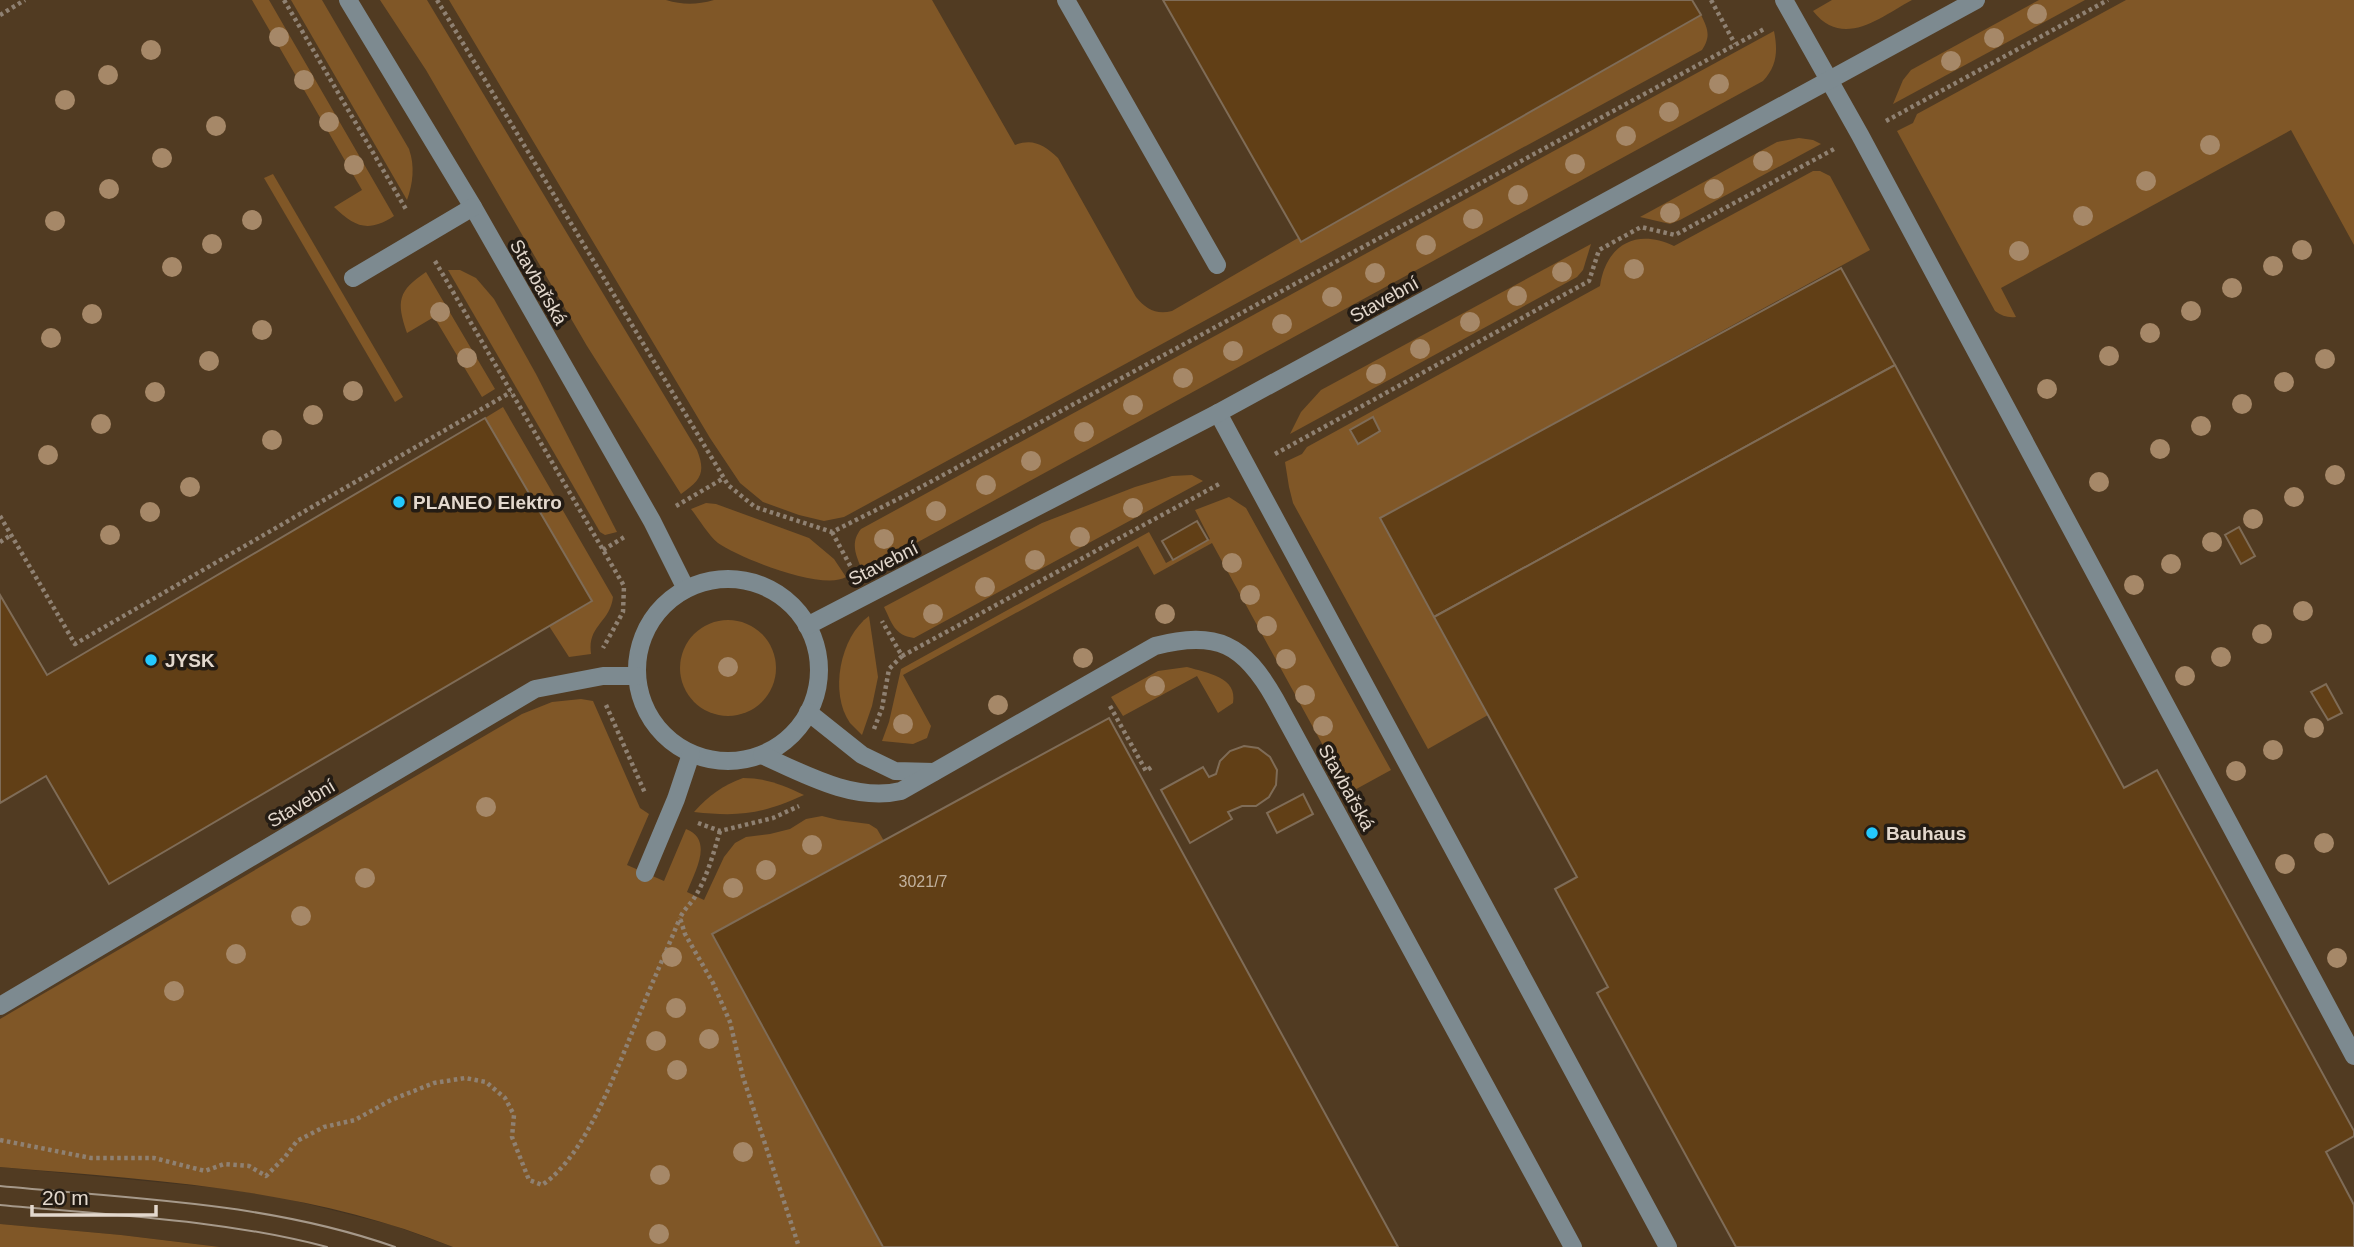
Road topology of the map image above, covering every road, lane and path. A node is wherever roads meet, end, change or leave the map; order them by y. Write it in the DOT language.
graph roads {
  1 [pos="25,0"];
  2 [pos="284,0"];
  3 [pos="348,0"];
  4 [pos="437,0"];
  5 [pos="1066,0"];
  6 [pos="1711,0"];
  7 [pos="1976,0"];
  8 [pos="2108,0"];
  9 [pos="1788,7"];
  10 [pos="0,15"];
  11 [pos="1735,44"];
  12 [pos="1829,80"];
  13 [pos="1860,135"];
  14 [pos="473,207"];
  15 [pos="422,237"];
  16 [pos="1217,265"];
  17 [pos="353,278"];
  18 [pos="512,392"];
  19 [pos="1218,413"];
  20 [pos="1248,468"];
  21 [pos="0,516"];
  22 [pos="832,531"];
  23 [pos="11,535"];
  24 [pos="0,542"];
  25 [pos="858,579"];
  26 [pos="686,589"];
  27 [pos="807,626"];
  28 [pos="902,656"];
  29 [pos="603,676"];
  30 [pos="637,676"];
  31 [pos="808,712"];
  32 [pos="691,754"];
  33 [pos="762,755"];
  34 [pos="934,772"];
  35 [pos="670,813"];
  36 [pos="645,873"];
  37 [pos="680,918"];
  38 [pos="0,1006"];
  39 [pos="2354,1056"];
  40 [pos="0,1140"];
  41 [pos="799,1247"];
  42 [pos="1573,1247"];
  43 [pos="1668,1247"];
  1 -- 10 [label="path"];
  2 -- 15 [label="path"];
  3 -- 14 [label="street, Stavbařská"];
  4 -- 22 [label="path"];
  5 -- 16 [label="street"];
  6 -- 11 [label="path"];
  7 -- 12 [label="street, Stavební"];
  8 -- 13 [label="path"];
  9 -- 11 [label="path"];
  9 -- 12 [label="street"];
  11 -- 22 [label="path"];
  12 -- 13 [label="street"];
  12 -- 19 [label="street, Stavební"];
  13 -- 20 [label="path"];
  13 -- 39 [label="street"];
  14 -- 15 [label="street"];
  14 -- 26 [label="street, Stavbařská"];
  15 -- 17 [label="street"];
  15 -- 18 [label="path"];
  18 -- 23 [label="path"];
  18 -- 29 [label="path"];
  19 -- 20 [label="street"];
  19 -- 27 [label="street, Stavební"];
  20 -- 28 [label="path"];
  20 -- 43 [label="street"];
  21 -- 23 [label="path"];
  22 -- 25 [label="path"];
  23 -- 24 [label="path"];
  26 -- 27 [label="street"];
  26 -- 30 [label="street"];
  27 -- 31 [label="street"];
  29 -- 30 [label="street, Stavební"];
  29 -- 35 [label="path"];
  29 -- 38 [label="street, Stavební"];
  30 -- 32 [label="street"];
  31 -- 33 [label="street"];
  31 -- 34 [label="street"];
  32 -- 33 [label="street"];
  32 -- 35 [label="street"];
  33 -- 34 [label="street, Stavbařská"];
  34 -- 42 [label="street, Stavbařská"];
  35 -- 36 [label="street"];
  35 -- 37 [label="path"];
  37 -- 40 [label="path"];
  37 -- 41 [label="path"];
}
